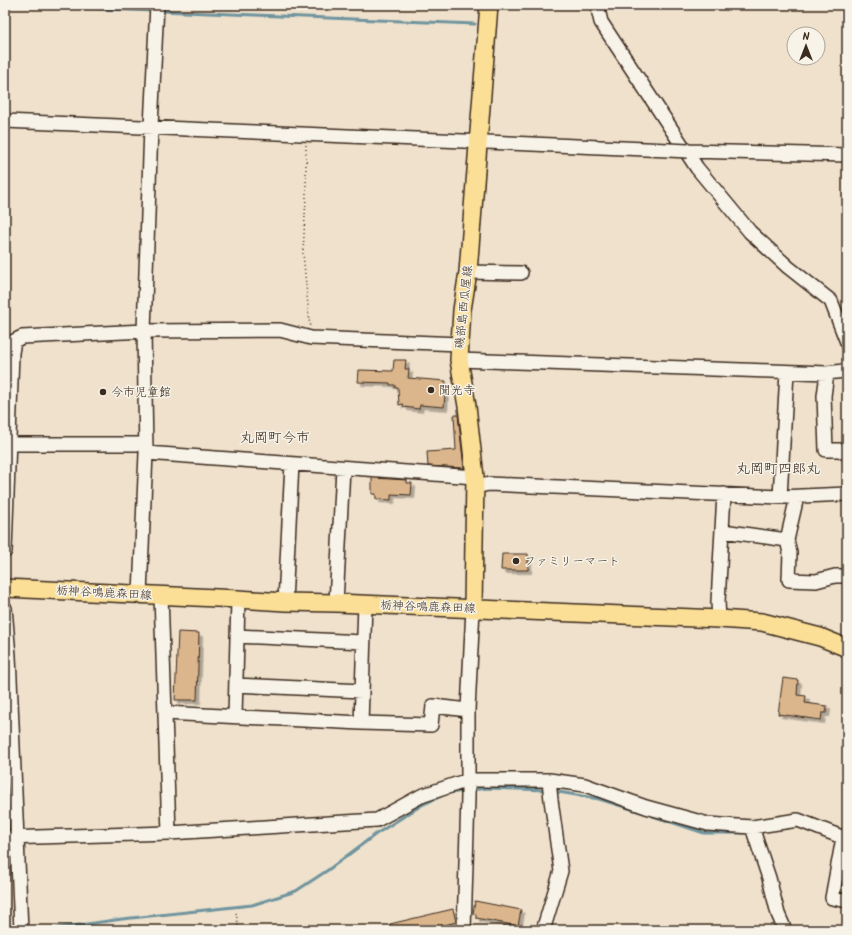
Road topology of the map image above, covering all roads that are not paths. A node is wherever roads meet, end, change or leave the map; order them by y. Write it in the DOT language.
graph roads {
  1 [pos="157,5"];
  2 [pos="489,5"];
  3 [pos="597,5"];
  4 [pos="5,121"];
  5 [pos="151,127"];
  6 [pos="478,142"];
  7 [pos="847,155"];
  8 [pos="468,272"];
  9 [pos="520,273"];
  10 [pos="144,331"];
  11 [pos="847,342"];
  12 [pos="459,352"];
  13 [pos="9,353"];
  14 [pos="846,370"];
  15 [pos="787,372"];
  16 [pos="827,373"];
  17 [pos="9,444"];
  18 [pos="146,449"];
  19 [pos="847,454"];
  20 [pos="292,464"];
  21 [pos="343,468"];
  22 [pos="475,482"];
  23 [pos="724,494"];
  24 [pos="847,494"];
  25 [pos="780,497"];
  26 [pos="797,497"];
  27 [pos="723,531"];
  28 [pos="787,540"];
  29 [pos="5,551"];
  30 [pos="847,576"];
  31 [pos="5,588"];
  32 [pos="140,594"];
  33 [pos="161,595"];
  34 [pos="238,599"];
  35 [pos="285,602"];
  36 [pos="336,603"];
  37 [pos="365,604"];
  38 [pos="5,608"];
  39 [pos="473,608"];
  40 [pos="719,619"];
  41 [pos="237,636"];
  42 [pos="363,642"];
  43 [pos="847,648"];
  44 [pos="236,685"];
  45 [pos="362,691"];
  46 [pos="468,710"];
  47 [pos="165,713"];
  48 [pos="235,717"];
  49 [pos="361,723"];
  50 [pos="549,780"];
  51 [pos="468,787"];
  52 [pos="752,826"];
  53 [pos="169,832"];
  54 [pos="10,838"];
  55 [pos="845,839"];
  56 [pos="847,900"];
  57 [pos="21,928"];
  58 [pos="464,930"];
  59 [pos="544,930"];
  60 [pos="785,930"];
  1 -- 5 [label="street"];
  2 -- 6 [label="main road, 磯部島西瓜屋線"];
  3 -- 11 [label="street"];
  4 -- 5 [label="street"];
  5 -- 6 [label="street"];
  5 -- 10 [label="street"];
  6 -- 7 [label="street, bridge"];
  6 -- 8 [label="main road, 磯部島西瓜屋線"];
  8 -- 9 [label="street"];
  8 -- 12 [label="main road, 磯部島西瓜屋線"];
  10 -- 12 [label="street"];
  10 -- 13 [label="street"];
  10 -- 18 [label="street"];
  12 -- 15 [label="street"];
  12 -- 22 [label="main road, 磯部島西瓜屋線"];
  13 -- 17 [label="street"];
  14 -- 16 [label="street"];
  15 -- 16 [label="street"];
  15 -- 25 [label="street"];
  16 -- 19 [label="street"];
  17 -- 18 [label="street"];
  17 -- 29 [label="street"];
  18 -- 20 [label="street"];
  18 -- 32 [label="street"];
  20 -- 21 [label="street"];
  20 -- 35 [label="street"];
  21 -- 22 [label="street"];
  21 -- 36 [label="street"];
  22 -- 23 [label="street"];
  22 -- 39 [label="main road, 磯部島西瓜屋線"];
  23 -- 25 [label="street"];
  23 -- 27 [label="street"];
  24 -- 26 [label="street"];
  25 -- 26 [label="street"];
  26 -- 28 [label="street"];
  27 -- 28 [label="street"];
  27 -- 40 [label="street"];
  28 -- 30 [label="street"];
  31 -- 32 [label="main road, 栃神谷鳴鹿森田線"];
  32 -- 33 [label="main road, 栃神谷鳴鹿森田線"];
  33 -- 34 [label="main road, 栃神谷鳴鹿森田線"];
  33 -- 47 [label="street"];
  34 -- 35 [label="main road, 栃神谷鳴鹿森田線"];
  34 -- 41 [label="street"];
  35 -- 36 [label="main road, 栃神谷鳴鹿森田線"];
  36 -- 37 [label="main road, 栃神谷鳴鹿森田線"];
  37 -- 39 [label="main road, 栃神谷鳴鹿森田線"];
  37 -- 42 [label="street"];
  38 -- 54 [label="street"];
  39 -- 40 [label="main road, 栃神谷鳴鹿森田線"];
  39 -- 46 [label="street"];
  40 -- 43 [label="main road, 栃神谷鳴鹿森田線"];
  41 -- 42 [label="street"];
  41 -- 44 [label="street"];
  42 -- 45 [label="street"];
  44 -- 45 [label="street"];
  44 -- 48 [label="street"];
  45 -- 49 [label="street"];
  46 -- 49 [label="street"];
  46 -- 51 [label="street"];
  47 -- 48 [label="street"];
  47 -- 53 [label="street"];
  48 -- 49 [label="street"];
  50 -- 51 [label="street"];
  50 -- 52 [label="street"];
  50 -- 59 [label="street"];
  51 -- 53 [label="street"];
  51 -- 58 [label="street"];
  52 -- 55 [label="street"];
  52 -- 60 [label="street"];
  53 -- 54 [label="street"];
  54 -- 57 [label="street"];
  55 -- 56 [label="street"];
}
